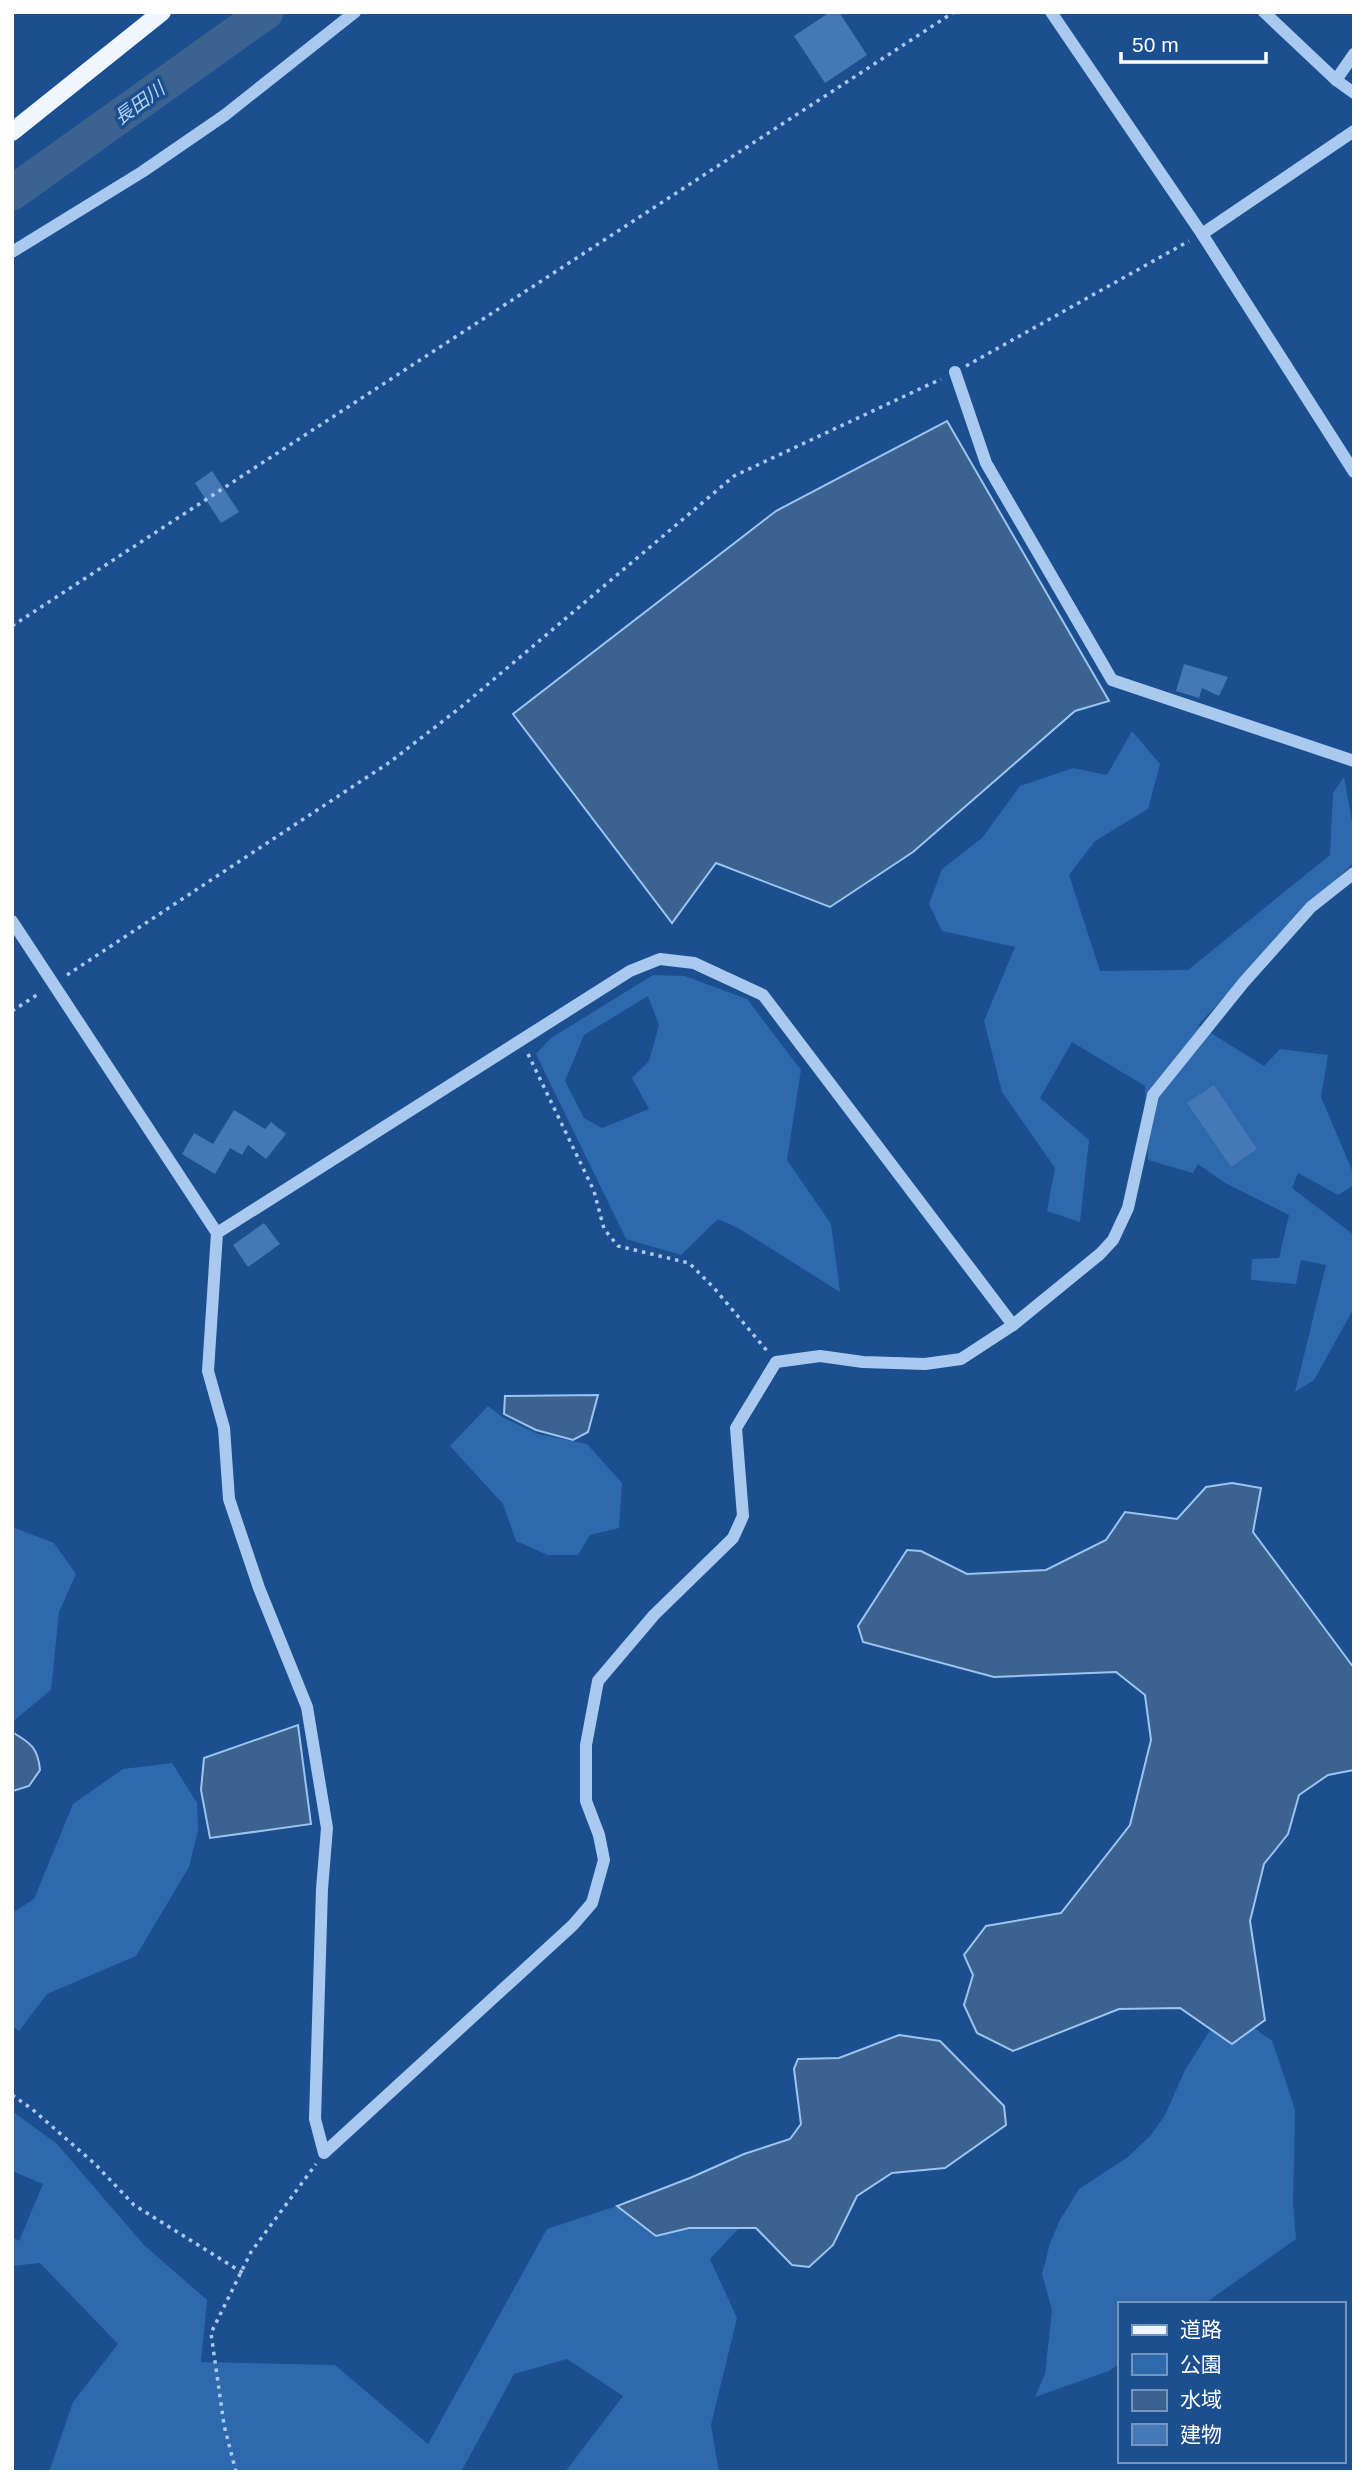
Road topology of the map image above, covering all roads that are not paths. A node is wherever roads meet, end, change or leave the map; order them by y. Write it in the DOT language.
graph roads {
  1 [pos="162,12"];
  2 [pos="355,12"];
  3 [pos="1051,12"];
  4 [pos="1264,12"];
  5 [pos="1354,54"];
  6 [pos="1336,80"];
  7 [pos="1354,93"];
  8 [pos="1354,131"];
  9 [pos="12,132"];
  10 [pos="1202,234"];
  11 [pos="12,252"];
  12 [pos="955,372"];
  13 [pos="1354,472"];
  14 [pos="1354,761"];
  15 [pos="1354,873"];
  16 [pos="12,920"];
  17 [pos="217,1233"];
  18 [pos="1013,1325"];
  1 -- 9 [label="main road"];
  2 -- 11 [label="street"];
  3 -- 10 [label="street"];
  4 -- 6 [label="street"];
  5 -- 6 [label="street"];
  6 -- 7 [label="street"];
  8 -- 10 [label="street"];
  10 -- 13 [label="street"];
  12 -- 14 [label="street"];
  15 -- 18 [label="street"];
  16 -- 17 [label="street"];
  17 -- 18 [label="street"];
  17 -- 18 [label="street"];
}
